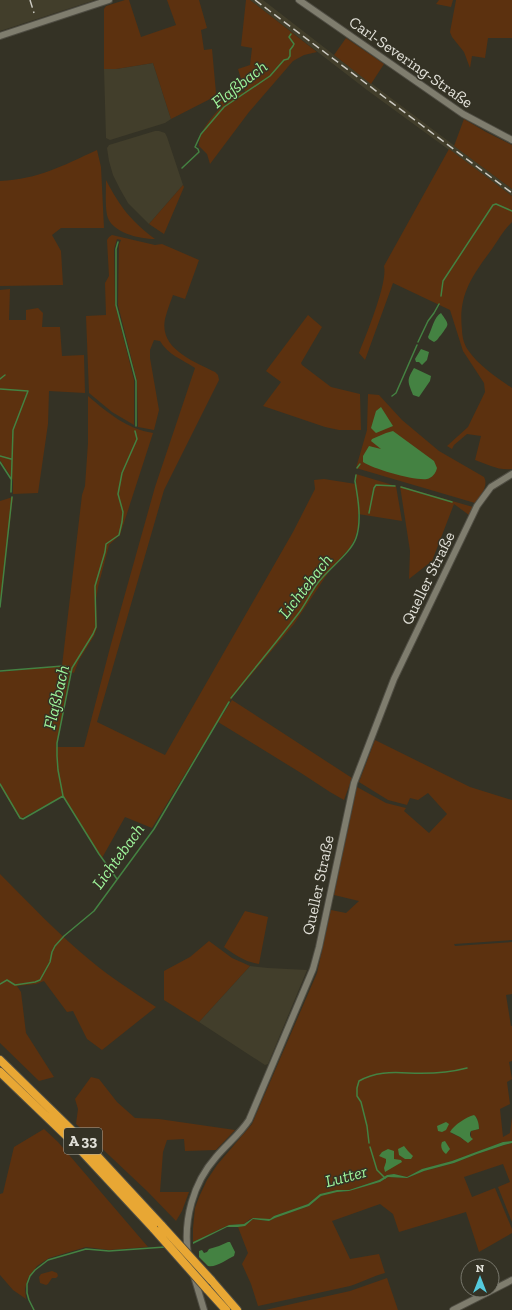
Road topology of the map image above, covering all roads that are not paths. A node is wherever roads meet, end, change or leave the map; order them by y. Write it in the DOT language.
graph roads {
  1 [pos="109,0"];
  2 [pos="299,0"];
  3 [pos="0,36"];
  4 [pos="512,140"];
  5 [pos="512,474"];
  6 [pos="0,1060"];
  7 [pos="0,1072"];
  8 [pos="512,1280"];
  9 [pos="204,1310"];
  10 [pos="226,1310"];
  11 [pos="237,1310"];
  12 [pos="453,1310"];
  1 -- 3 [label="street"];
  2 -- 4 [label="street, Carl-Severing-Straße"];
  5 -- 9 [label="street, Queller Straße"];
  6 -- 11 [label="highway, A 33, bridge"];
  7 -- 10 [label="highway, A 33, bridge"];
  8 -- 12 [label="street"];
}
